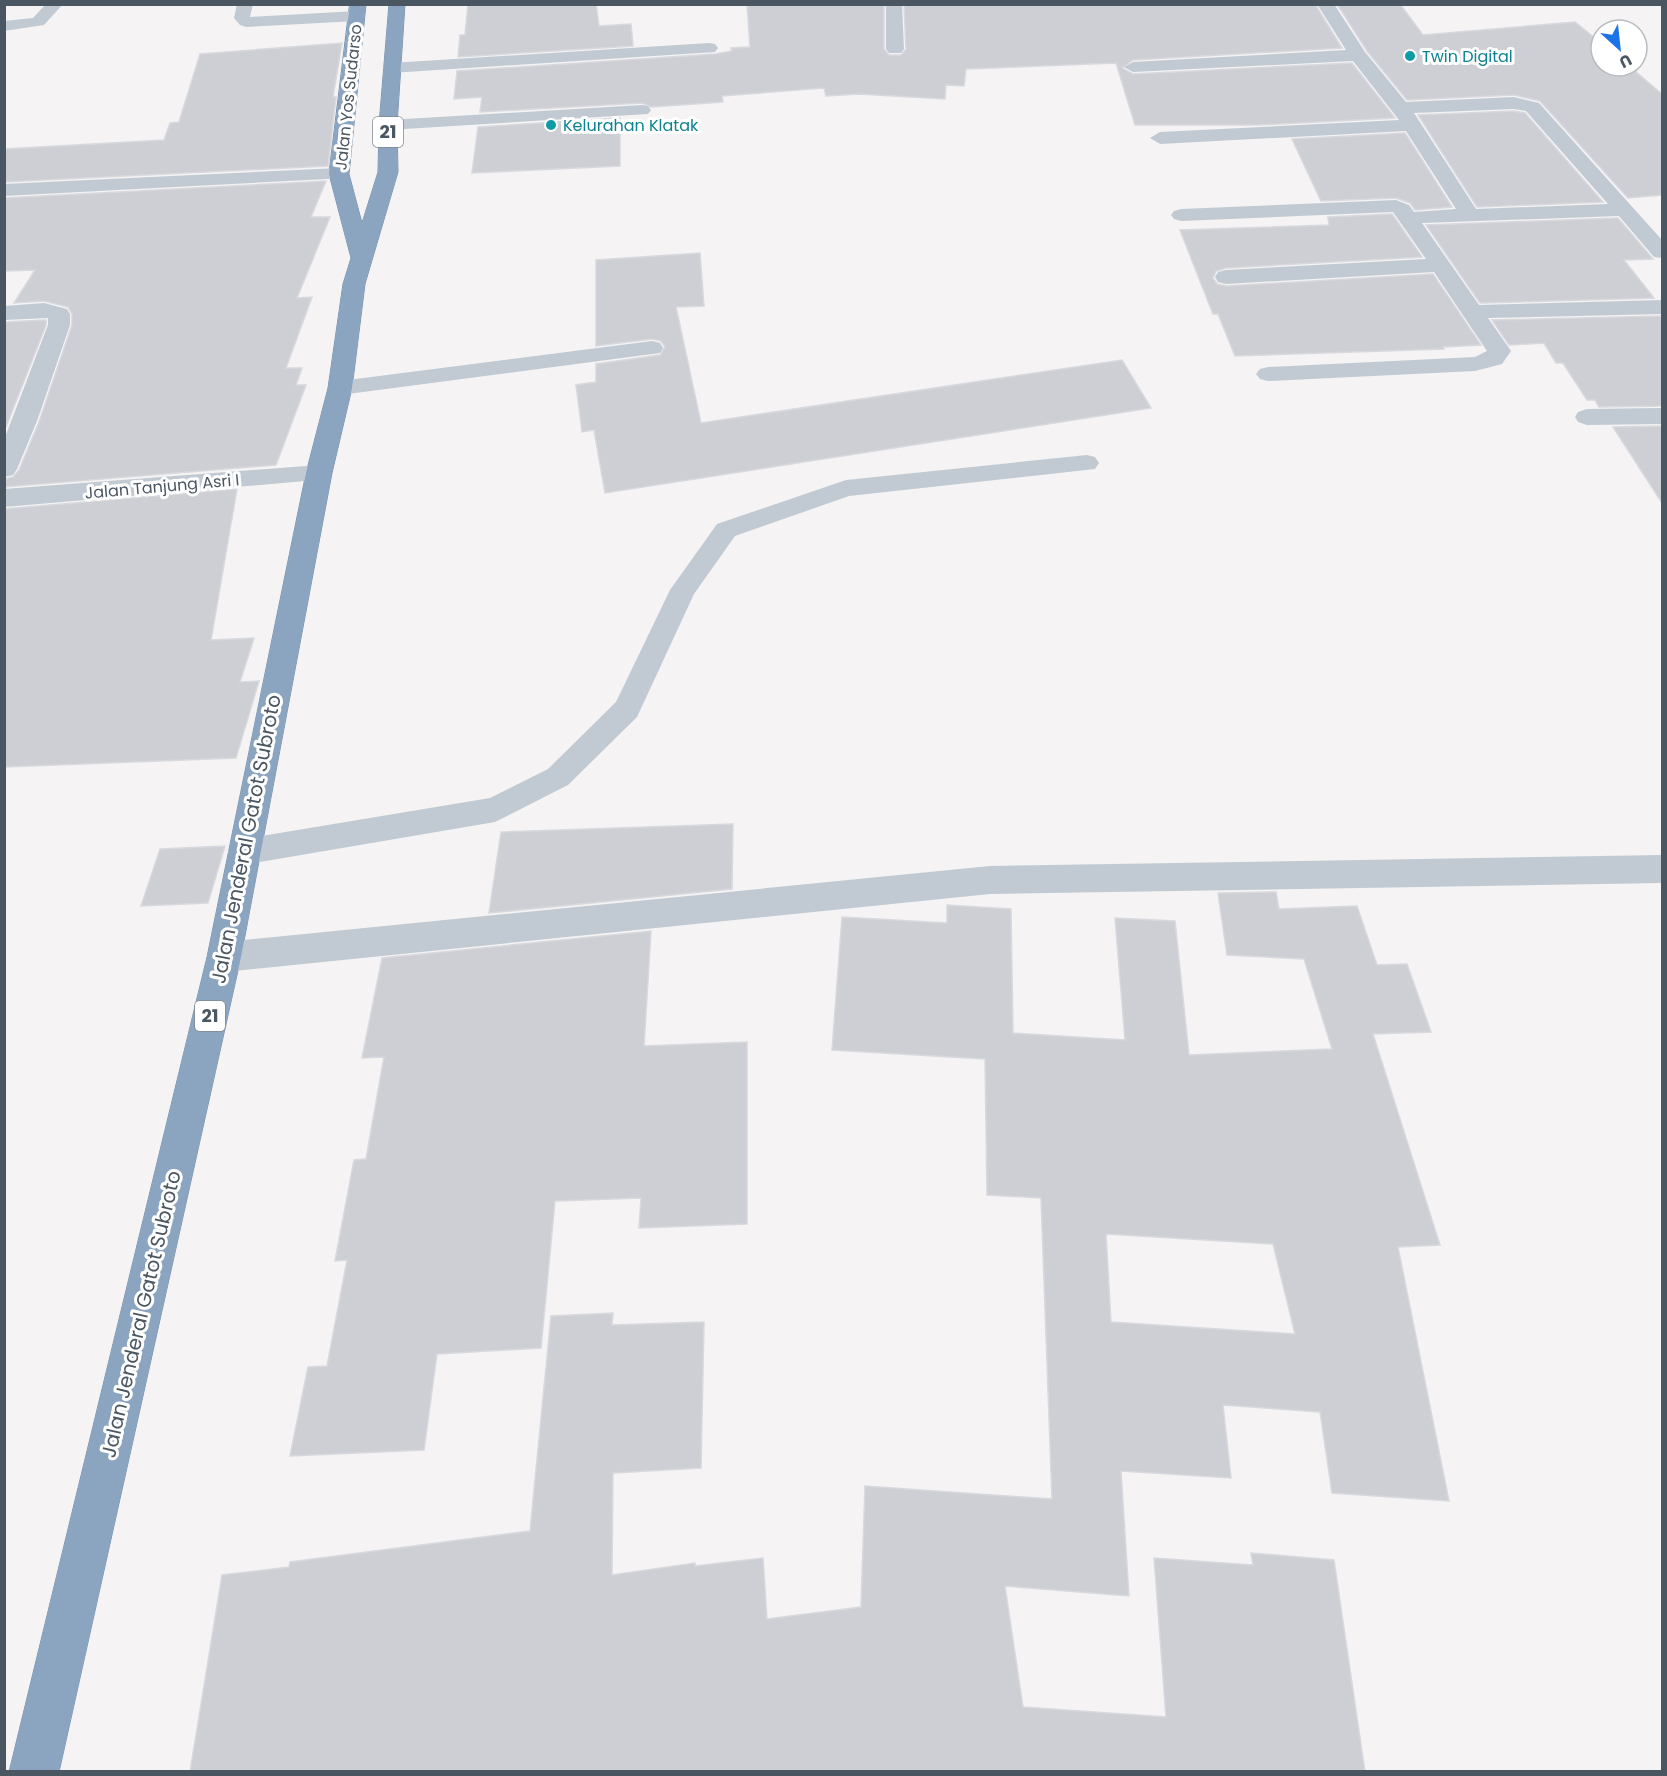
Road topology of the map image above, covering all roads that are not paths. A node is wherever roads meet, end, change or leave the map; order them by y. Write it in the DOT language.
graph roads {
  1 [pos="55,4"];
  2 [pos="245,4"];
  3 [pos="397,4"];
  4 [pos="894,4"];
  5 [pos="1325,4"];
  6 [pos="358,10"];
  7 [pos="4,26"];
  8 [pos="709,48"];
  9 [pos="895,49"];
  10 [pos="1358,55"];
  11 [pos="391,68"];
  12 [pos="1133,68"];
  13 [pos="642,110"];
  14 [pos="1406,117"];
  15 [pos="388,125"];
  16 [pos="1160,138"];
  17 [pos="339,174"];
  18 [pos="4,190"];
  19 [pos="1625,210"];
  20 [pos="1181,215"];
  21 [pos="1470,215"];
  22 [pos="1408,218"];
  23 [pos="1662,252"];
  24 [pos="360,255"];
  25 [pos="1439,265"];
  26 [pos="1226,277"];
  27 [pos="1662,307"];
  28 [pos="1473,312"];
  29 [pos="4,313"];
  30 [pos="652,348"];
  31 [pos="1268,374"];
  32 [pos="340,388"];
  33 [pos="1662,416"];
  34 [pos="1587,417"];
  35 [pos="1087,463"];
  36 [pos="4,469"];
  37 [pos="319,473"];
  38 [pos="4,498"];
  39 [pos="243,852"];
  40 [pos="1662,869"];
  41 [pos="224,957"];
  42 [pos="34,1772"];
  1 -- 7 [label="lane"];
  2 -- 6 [label="lane"];
  3 -- 11 [label="highway, 21"];
  4 -- 9 [label="street"];
  5 -- 10 [label="street"];
  6 -- 17 [label="highway, Jalan Yos Sudarso / 21"];
  8 -- 11 [label="street"];
  10 -- 12 [label="street"];
  10 -- 14 [label="street"];
  11 -- 15 [label="highway, 21"];
  13 -- 15 [label="lane"];
  14 -- 16 [label="street"];
  14 -- 19 [label="street"];
  14 -- 21 [label="street"];
  15 -- 24 [label="highway, 21"];
  17 -- 18 [label="street"];
  17 -- 24 [label="highway, Jalan Yos Sudarso / 21"];
  19 -- 21 [label="street"];
  19 -- 23 [label="street"];
  20 -- 22 [label="street"];
  21 -- 22 [label="street"];
  22 -- 25 [label="street"];
  24 -- 32 [label="highway, Jalan Jenderal Gatot Subroto / 21"];
  25 -- 26 [label="street"];
  25 -- 28 [label="street"];
  27 -- 28 [label="street"];
  28 -- 31 [label="street"];
  29 -- 36 [label="street"];
  30 -- 32 [label="lane"];
  32 -- 37 [label="highway, Jalan Jenderal Gatot Subroto / 21"];
  33 -- 34 [label="street"];
  35 -- 39 [label="lane"];
  37 -- 38 [label="street, Jalan Tanjung Asri I"];
  37 -- 39 [label="highway, Jalan Jenderal Gatot Subroto / 21"];
  39 -- 41 [label="highway, Jalan Jenderal Gatot Subroto / 21"];
  40 -- 41 [label="street"];
  41 -- 42 [label="highway, Jalan Jenderal Gatot Subroto / 21"];
}
